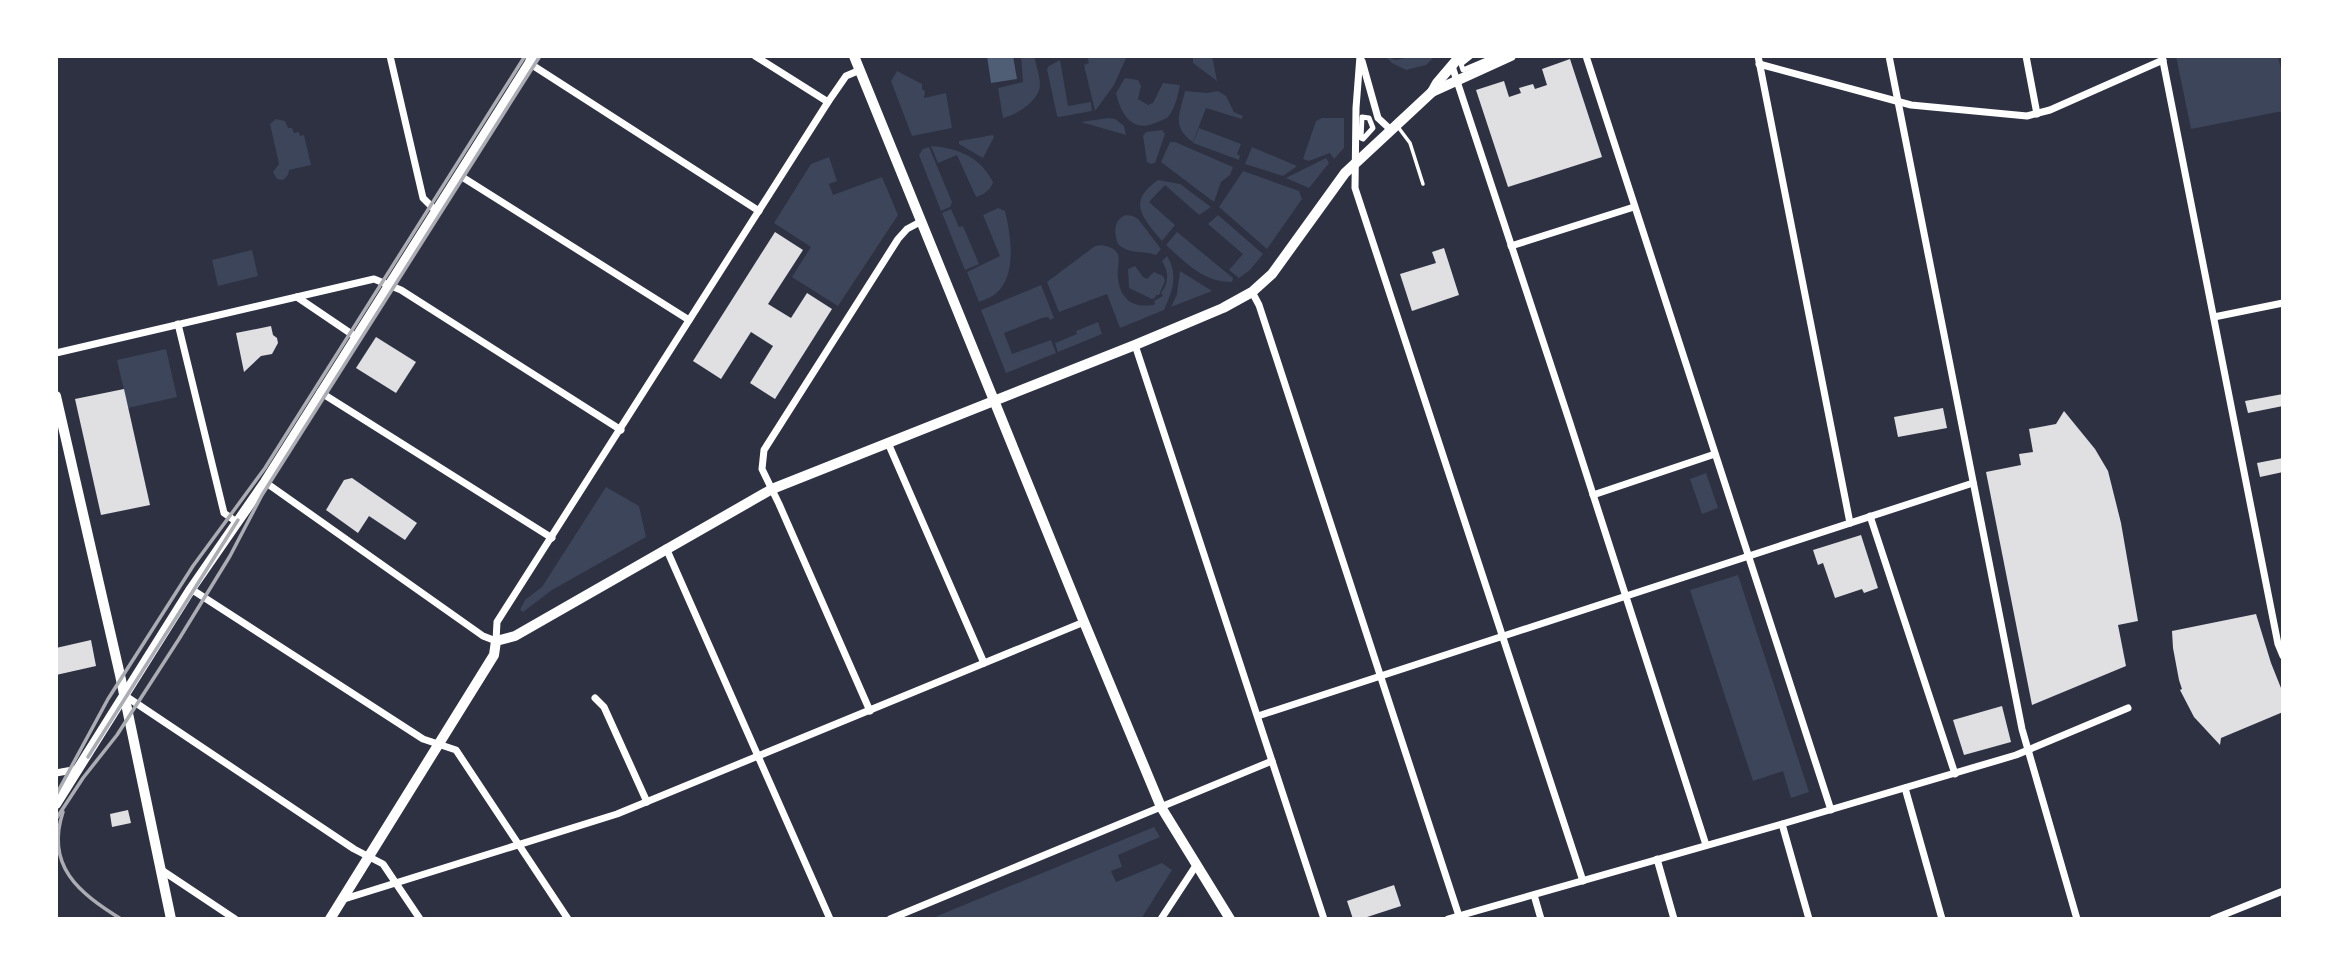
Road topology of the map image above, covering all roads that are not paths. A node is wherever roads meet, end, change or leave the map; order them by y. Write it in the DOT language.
graph roads {
  1 [pos="390,56"];
  2 [pos="755,56"];
  3 [pos="854,56"];
  4 [pos="1360,56"];
  5 [pos="1460,56"];
  6 [pos="1471,56"];
  7 [pos="1496,56"];
  8 [pos="1511,56"];
  9 [pos="1586,56"];
  10 [pos="1889,56"];
  11 [pos="2026,56"];
  12 [pos="530,58"];
  13 [pos="2162,58"];
  14 [pos="1758,60"];
  15 [pos="1452,66"];
  16 [pos="860,70"];
  17 [pos="1458,80"];
  18 [pos="1432,92"];
  19 [pos="828,102"];
  20 [pos="1898,102"];
  21 [pos="2037,114"];
  22 [pos="1394,127"];
  23 [pos="1356,162"];
  24 [pos="459,174"];
  25 [pos="1423,184"];
  26 [pos="1634,206"];
  27 [pos="436,211"];
  28 [pos="759,211"];
  29 [pos="920,222"];
  30 [pos="1511,246"];
  31 [pos="390,285"];
  32 [pos="1252,292"];
  33 [pos="296,297"];
  34 [pos="2283,303"];
  35 [pos="2214,317"];
  36 [pos="688,320"];
  37 [pos="178,324"];
  38 [pos="356,337"];
  39 [pos="1135,345"];
  40 [pos="56,353"];
  41 [pos="320,392"];
  42 [pos="56,396"];
  43 [pos="994,401"];
  44 [pos="621,430"];
  45 [pos="888,443"];
  46 [pos="1715,454"];
  47 [pos="265,482"];
  48 [pos="1973,483"];
  49 [pos="772,489"];
  50 [pos="1592,495"];
  51 [pos="1870,516"];
  52 [pos="238,523"];
  53 [pos="1850,523"];
  54 [pos="552,538"];
  55 [pos="666,548"];
  56 [pos="1748,556"];
  57 [pos="191,589"];
  58 [pos="1625,596"];
  59 [pos="1084,622"];
  60 [pos="1502,636"];
  61 [pos="496,641"];
  62 [pos="2281,643"];
  63 [pos="2283,656"];
  64 [pos="984,663"];
  65 [pos="1380,676"];
  66 [pos="124,695"];
  67 [pos="595,698"];
  68 [pos="2128,708"];
  69 [pos="870,711"];
  70 [pos="1258,716"];
  71 [pos="439,744"];
  72 [pos="2028,750"];
  73 [pos="758,757"];
  74 [pos="1272,761"];
  75 [pos="78,769"];
  76 [pos="56,773"];
  77 [pos="1955,774"];
  78 [pos="1905,788"];
  79 [pos="647,802"];
  80 [pos="56,804"];
  81 [pos="1161,807"];
  82 [pos="1831,810"];
  83 [pos="1782,824"];
  84 [pos="519,844"];
  85 [pos="1706,845"];
  86 [pos="369,857"];
  87 [pos="1657,859"];
  88 [pos="1197,864"];
  89 [pos="160,869"];
  90 [pos="1583,881"];
  91 [pos="396,883"];
  92 [pos="2283,891"];
  93 [pos="1534,895"];
  94 [pos="341,900"];
  95 [pos="1459,916"];
  96 [pos="171,919"];
  97 [pos="235,919"];
  98 [pos="330,919"];
  99 [pos="420,919"];
  100 [pos="568,919"];
  101 [pos="830,919"];
  102 [pos="890,919"];
  103 [pos="1161,919"];
  104 [pos="1230,919"];
  105 [pos="1324,919"];
  106 [pos="1448,919"];
  107 [pos="1541,919"];
  108 [pos="1674,919"];
  109 [pos="1809,919"];
  110 [pos="1942,919"];
  111 [pos="2077,919"];
  112 [pos="2213,919"];
  1 -- 27 [label="street"];
  2 -- 19 [label="street"];
  3 -- 16 [label="main road"];
  4 -- 22 [label="street"];
  4 -- 23 [label="street"];
  5 -- 15 [label="main road"];
  6 -- 7 [label="street"];
  8 -- 17 [label="main road"];
  9 -- 26 [label="street"];
  10 -- 20 [label="street"];
  11 -- 21 [label="street"];
  12 -- 24 [label="main road"];
  12 -- 28 [label="street"];
  13 -- 21 [label="street"];
  13 -- 35 [label="street"];
  14 -- 20 [label="street"];
  14 -- 53 [label="street"];
  15 -- 17 [label="street"];
  15 -- 18 [label="main road"];
  16 -- 19 [label="street"];
  16 -- 29 [label="main road"];
  17 -- 18 [label="main road"];
  17 -- 30 [label="street"];
  18 -- 22 [label="main road"];
  19 -- 28 [label="street"];
  20 -- 21 [label="street"];
  20 -- 48 [label="street"];
  22 -- 23 [label="main road"];
  22 -- 25 [label="lane"];
  23 -- 32 [label="main road"];
  23 -- 60 [label="street"];
  24 -- 27 [label="main road"];
  24 -- 36 [label="street"];
  26 -- 30 [label="street"];
  26 -- 46 [label="street"];
  27 -- 31 [label="main road"];
  28 -- 36 [label="street"];
  29 -- 43 [label="main road"];
  29 -- 49 [label="street"];
  30 -- 50 [label="street"];
  31 -- 33 [label="street"];
  31 -- 38 [label="main road"];
  31 -- 44 [label="street"];
  32 -- 39 [label="main road"];
  32 -- 65 [label="street"];
  33 -- 37 [label="street"];
  33 -- 38 [label="street"];
  34 -- 35 [label="street"];
  35 -- 62 [label="street"];
  36 -- 44 [label="street"];
  37 -- 40 [label="street"];
  37 -- 52 [label="street"];
  38 -- 41 [label="main road"];
  39 -- 43 [label="main road"];
  39 -- 70 [label="street"];
  41 -- 47 [label="main road"];
  41 -- 54 [label="street"];
  42 -- 66 [label="main road"];
  43 -- 45 [label="main road"];
  43 -- 59 [label="main road"];
  44 -- 54 [label="street"];
  45 -- 49 [label="main road"];
  45 -- 64 [label="street"];
  46 -- 50 [label="street"];
  46 -- 56 [label="street"];
  47 -- 52 [label="main road"];
  47 -- 61 [label="street"];
  48 -- 51 [label="street"];
  48 -- 72 [label="street"];
  49 -- 55 [label="main road"];
  49 -- 69 [label="street"];
  50 -- 58 [label="street"];
  51 -- 53 [label="street"];
  51 -- 77 [label="street"];
  52 -- 57 [label="main road"];
  53 -- 56 [label="street"];
  54 -- 61 [label="street"];
  55 -- 61 [label="main road"];
  55 -- 73 [label="street"];
  56 -- 58 [label="street"];
  56 -- 82 [label="street"];
  57 -- 66 [label="main road"];
  57 -- 71 [label="street"];
  58 -- 60 [label="street"];
  58 -- 85 [label="street"];
  59 -- 64 [label="street"];
  59 -- 81 [label="main road"];
  60 -- 65 [label="street"];
  60 -- 90 [label="street"];
  61 -- 71 [label="main road"];
  62 -- 63 [label="street"];
  64 -- 69 [label="street"];
  65 -- 70 [label="street"];
  65 -- 95 [label="street"];
  66 -- 75 [label="main road"];
  66 -- 86 [label="street"];
  66 -- 89 [label="main road"];
  67 -- 79 [label="street"];
  68 -- 72 [label="street"];
  69 -- 73 [label="street"];
  70 -- 74 [label="street"];
  71 -- 84 [label="street"];
  71 -- 86 [label="main road"];
  72 -- 77 [label="street"];
  72 -- 111 [label="street"];
  73 -- 79 [label="street"];
  73 -- 101 [label="street"];
  74 -- 81 [label="street"];
  74 -- 105 [label="street"];
  75 -- 76 [label="street"];
  75 -- 80 [label="main road"];
  77 -- 78 [label="street"];
  78 -- 82 [label="street"];
  78 -- 110 [label="street"];
  79 -- 84 [label="street"];
  81 -- 88 [label="main road"];
  81 -- 102 [label="street"];
  82 -- 83 [label="street"];
  83 -- 85 [label="street"];
  83 -- 109 [label="street"];
  84 -- 91 [label="street"];
  84 -- 100 [label="street"];
  85 -- 87 [label="street"];
  86 -- 91 [label="street"];
  86 -- 94 [label="main road"];
  87 -- 90 [label="street"];
  87 -- 108 [label="street"];
  88 -- 103 [label="street"];
  88 -- 104 [label="main road"];
  89 -- 96 [label="main road"];
  89 -- 97 [label="street"];
  90 -- 93 [label="street"];
  91 -- 94 [label="street"];
  91 -- 99 [label="street"];
  92 -- 112 [label="street"];
  93 -- 95 [label="street"];
  93 -- 107 [label="street"];
  94 -- 98 [label="main road"];
  95 -- 106 [label="street"];
}
